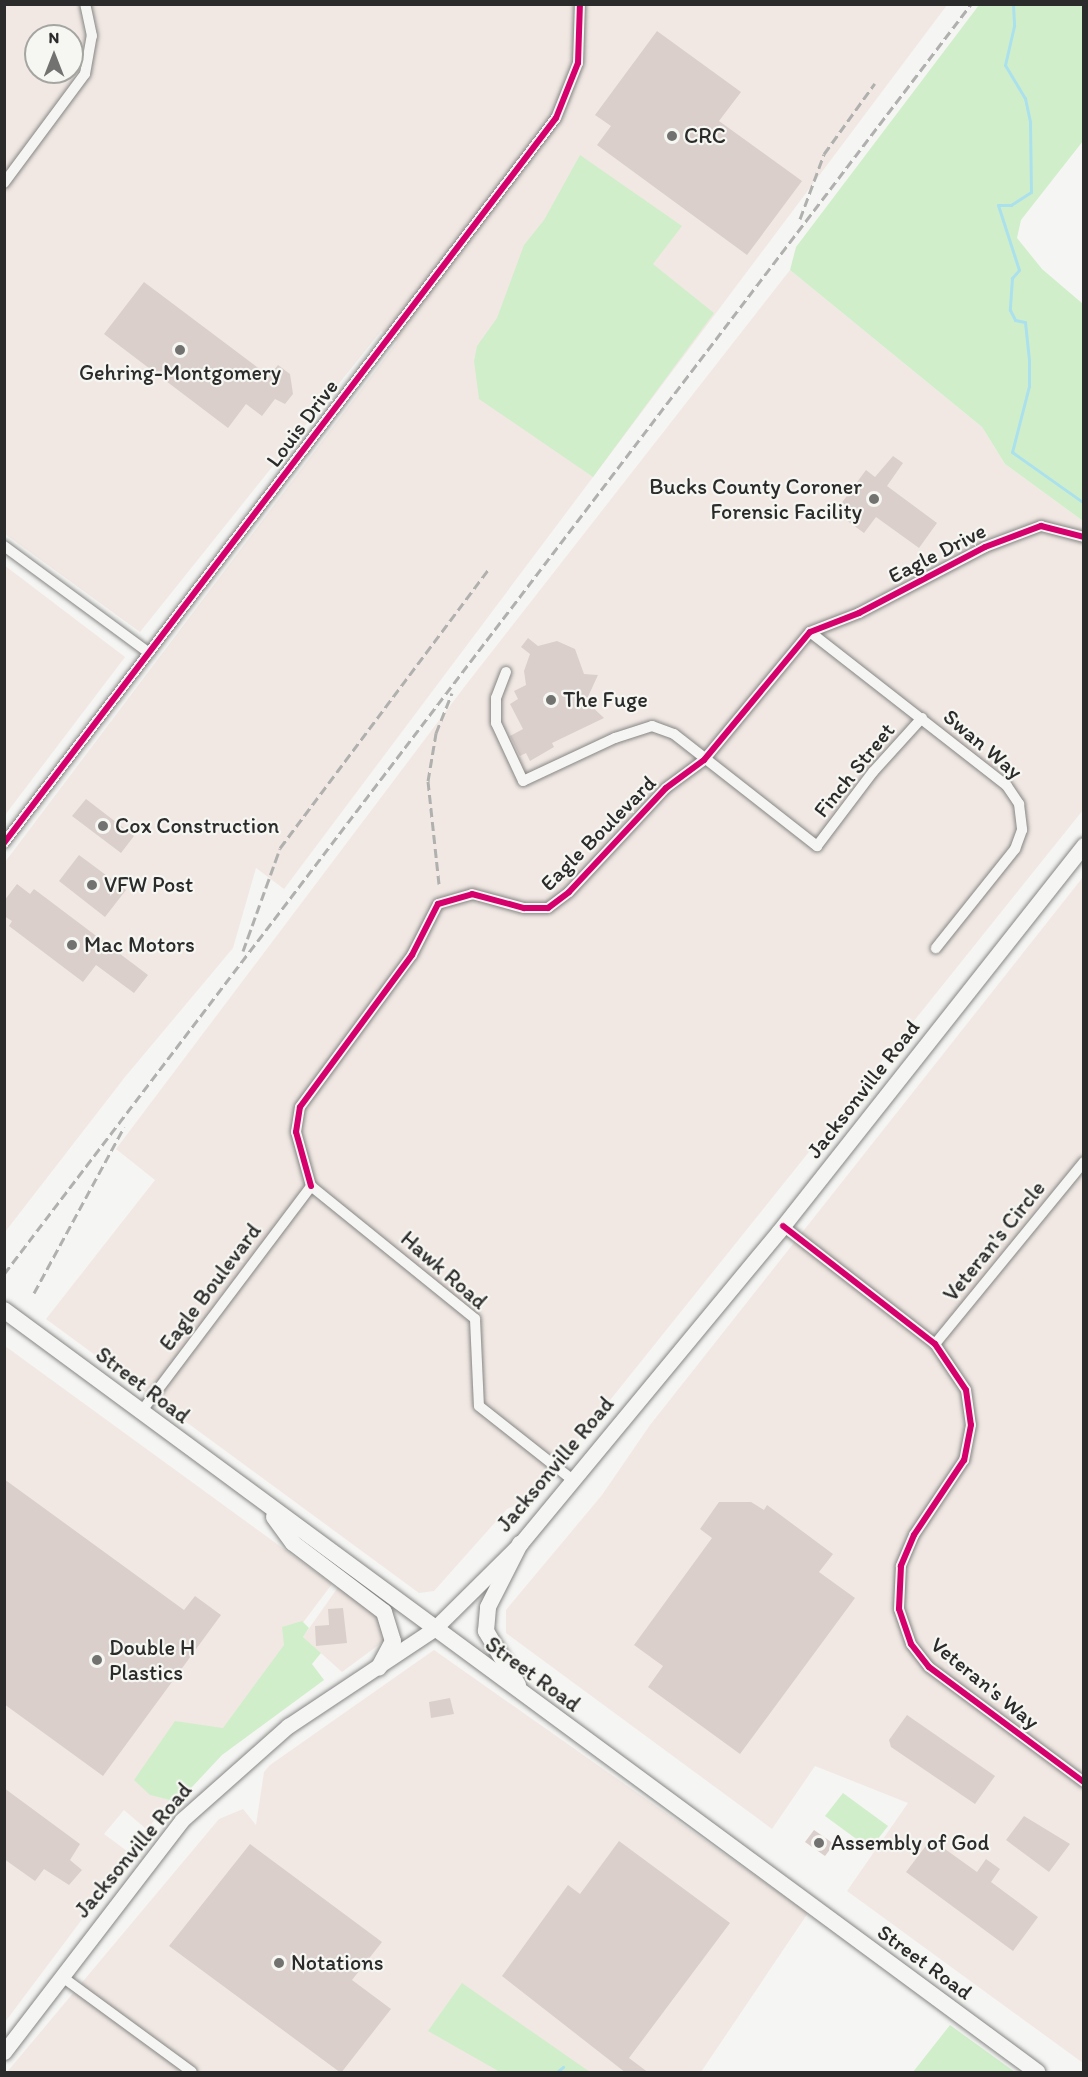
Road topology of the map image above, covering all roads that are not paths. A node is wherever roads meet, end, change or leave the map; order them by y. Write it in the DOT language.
graph roads {
  1 [pos="85,4"];
  2 [pos="580,4"];
  3 [pos="4,183"];
  4 [pos="1083,537"];
  5 [pos="4,546"];
  6 [pos="810,632"];
  7 [pos="149,653"];
  8 [pos="506,672"];
  9 [pos="922,718"];
  10 [pos="704,760"];
  11 [pos="4,843"];
  12 [pos="1083,845"];
  13 [pos="936,948"];
  14 [pos="1083,1162"];
  15 [pos="310,1186"];
  16 [pos="783,1226"];
  17 [pos="4,1310"];
  18 [pos="935,1344"];
  19 [pos="141,1413"];
  20 [pos="574,1481"];
  21 [pos="267,1506"];
  22 [pos="520,1544"];
  23 [pos="434,1629"];
  24 [pos="379,1667"];
  25 [pos="525,1696"];
  26 [pos="1083,1782"];
  27 [pos="61,1976"];
  28 [pos="4,2052"];
  29 [pos="192,2073"];
  30 [pos="1037,2073"];
  1 -- 3 [label="street"];
  2 -- 7 [label="street, Louis Drive"];
  4 -- 6 [label="street, Eagle Drive"];
  5 -- 7 [label="street"];
  6 -- 9 [label="street, Swan Way"];
  6 -- 10 [label="street, Eagle Boulevard"];
  7 -- 11 [label="street, Louis Drive"];
  8 -- 10 [label="street"];
  9 -- 10 [label="street, Finch Street"];
  9 -- 13 [label="street, Swan Way"];
  10 -- 15 [label="street, Eagle Boulevard"];
  12 -- 16 [label="main road, Jacksonville Road"];
  14 -- 18 [label="street, Veteran's Circle"];
  15 -- 19 [label="street, Eagle Boulevard"];
  15 -- 20 [label="street, Hawk Road"];
  16 -- 18 [label="street, Veteran's Way"];
  16 -- 20 [label="main road, Jacksonville Road"];
  17 -- 19 [label="main road, Street Road"];
  18 -- 26 [label="street, Veteran's Way"];
  19 -- 21 [label="main road, Street Road"];
  20 -- 22 [label="main road, Jacksonville Road"];
  21 -- 23 [label="main road, Street Road"];
  21 -- 24 [label="main road"];
  22 -- 23 [label="main road, Jacksonville Road"];
  22 -- 25 [label="main road"];
  23 -- 24 [label="main road, Jacksonville Road"];
  23 -- 25 [label="main road, Street Road"];
  24 -- 27 [label="main road, Jacksonville Road"];
  25 -- 30 [label="main road, Street Road"];
  27 -- 28 [label="main road, Jacksonville Road"];
  27 -- 29 [label="street"];
}
